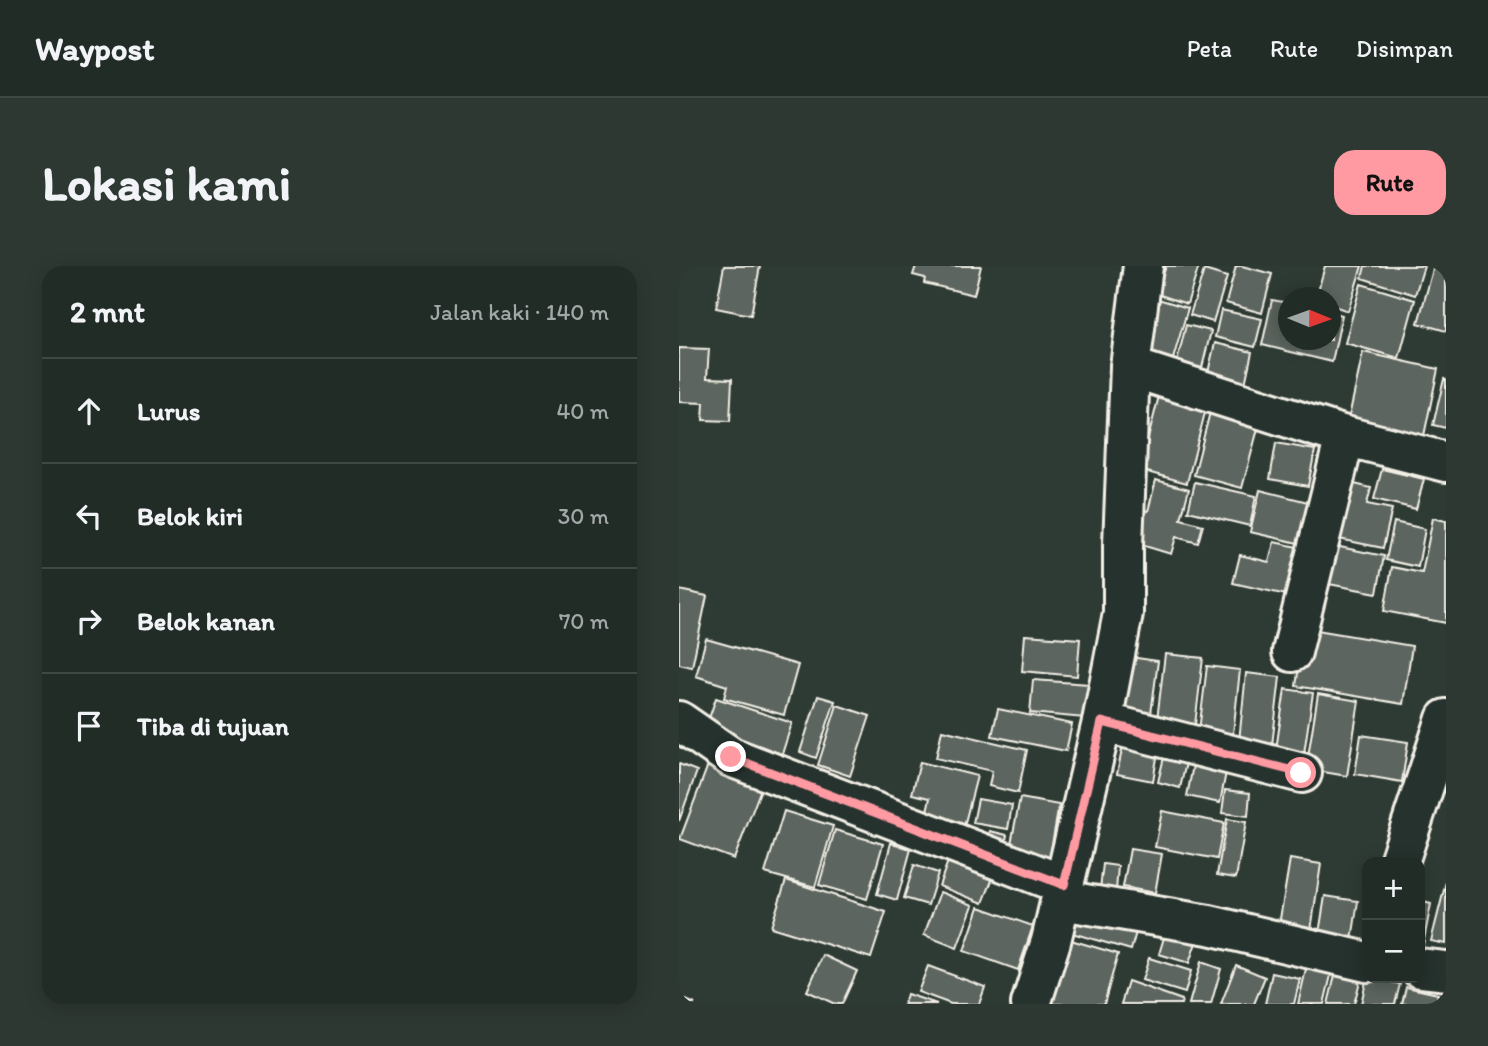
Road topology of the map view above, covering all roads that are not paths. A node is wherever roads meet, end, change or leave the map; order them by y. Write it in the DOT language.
graph roads {
  1 [pos="1143,266"];
  2 [pos="1131,367"];
  3 [pos="1345,436"];
  4 [pos="1446,461"];
  5 [pos="1291,652"];
  6 [pos="1446,719"];
  7 [pos="679,720"];
  8 [pos="1102,722"];
  9 [pos="1301,773"];
  10 [pos="1401,857"];
  11 [pos="1062,892"];
  12 [pos="1362,961"];
  13 [pos="1425,969"];
  14 [pos="1446,971"];
  15 [pos="1031,1004"];
  1 -- 2 [label="street"];
  2 -- 3 [label="street"];
  2 -- 8 [label="street"];
  3 -- 4 [label="street"];
  3 -- 5 [label="street"];
  6 -- 10 [label="street"];
  7 -- 11 [label="street"];
  8 -- 9 [label="street"];
  8 -- 11 [label="street"];
  11 -- 12 [label="street"];
  11 -- 15 [label="street"];
  13 -- 14 [label="street"];
}
